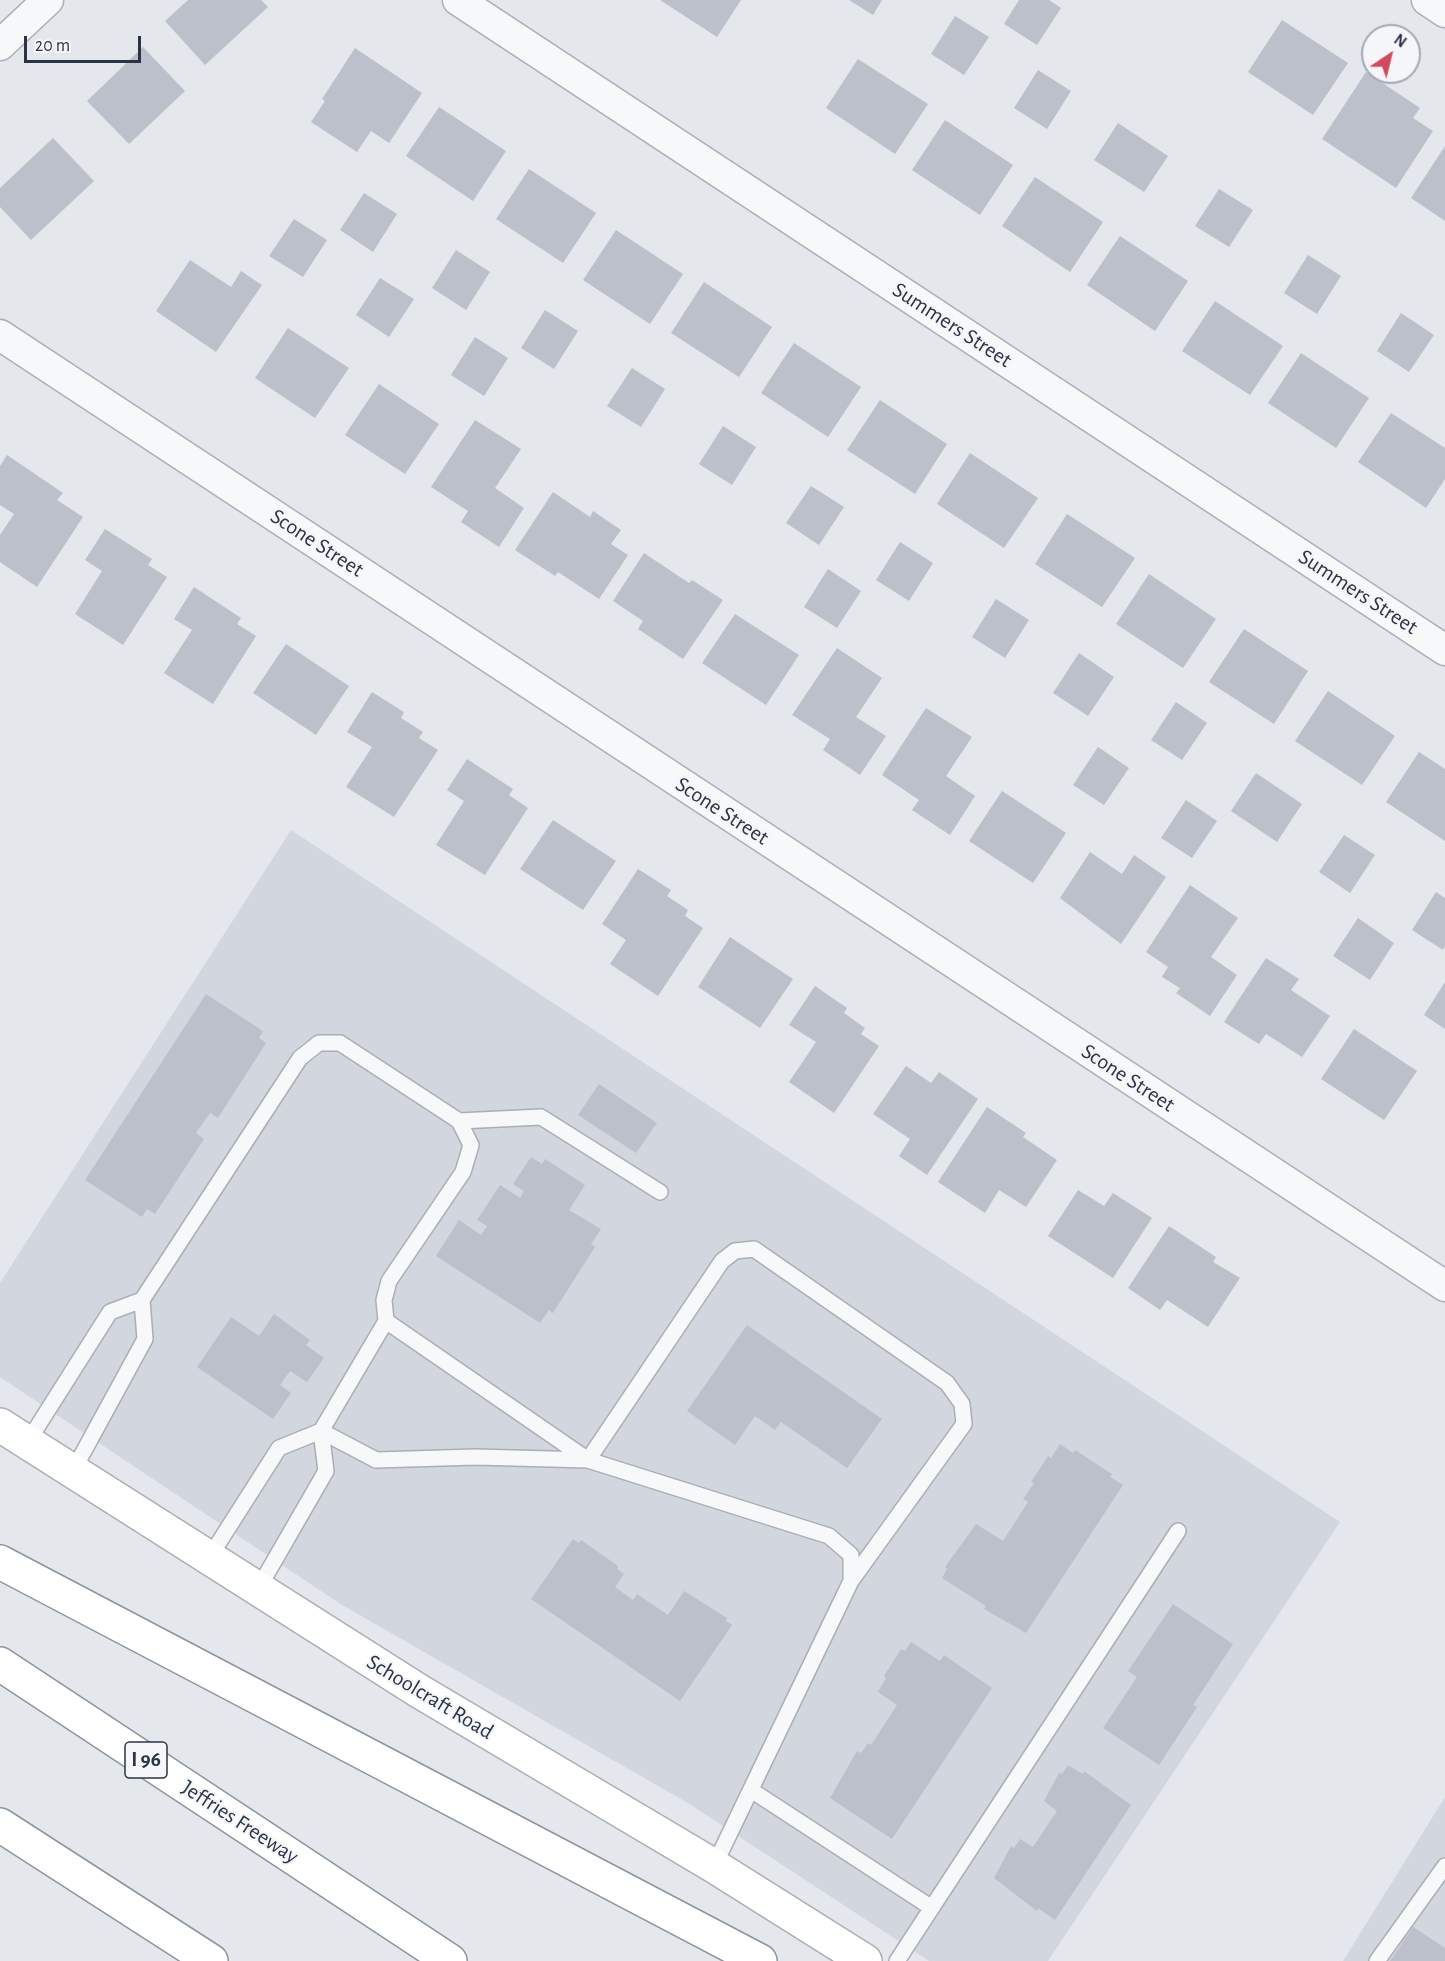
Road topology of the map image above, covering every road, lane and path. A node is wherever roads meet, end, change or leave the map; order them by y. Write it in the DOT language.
graph roads {
  1 [pos="48,0"];
  2 [pos="458,0"];
  3 [pos="1427,0"];
  4 [pos="1445,12"];
  5 [pos="0,45"];
  6 [pos="0,335"];
  7 [pos="1445,650"];
  8 [pos="459,1121"];
  9 [pos="660,1192"];
  10 [pos="1445,1286"];
  11 [pos="142,1300"];
  12 [pos="386,1321"];
  13 [pos="0,1425"];
  14 [pos="321,1431"];
  15 [pos="27,1443"];
  16 [pos="588,1460"];
  17 [pos="73,1471"];
  18 [pos="1178,1532"];
  19 [pos="209,1558"];
  20 [pos="0,1562"];
  21 [pos="851,1581"];
  22 [pos="258,1589"];
  23 [pos="0,1664"];
  24 [pos="751,1790"];
  25 [pos="0,1825"];
  26 [pos="714,1866"];
  27 [pos="1445,1866"];
  28 [pos="932,1908"];
  29 [pos="211,1961"];
  30 [pos="450,1961"];
  31 [pos="760,1961"];
  32 [pos="865,1961"];
  33 [pos="897,1961"];
  34 [pos="1377,1961"];
  1 -- 5 [label="street"];
  2 -- 7 [label="street, Summers Street"];
  3 -- 4 [label="street"];
  6 -- 10 [label="street, Scone Street"];
  8 -- 9 [label="lane"];
  8 -- 11 [label="lane"];
  8 -- 12 [label="lane"];
  11 -- 15 [label="lane"];
  11 -- 17 [label="lane"];
  12 -- 14 [label="lane"];
  12 -- 16 [label="lane"];
  13 -- 15 [label="main road, Schoolcraft Road"];
  14 -- 16 [label="lane"];
  14 -- 19 [label="lane"];
  14 -- 22 [label="lane"];
  15 -- 17 [label="main road, Schoolcraft Road"];
  16 -- 21 [label="lane"];
  16 -- 21 [label="lane"];
  17 -- 19 [label="main road, Schoolcraft Road"];
  18 -- 28 [label="lane"];
  19 -- 22 [label="main road, Schoolcraft Road"];
  20 -- 31 [label="main road"];
  21 -- 24 [label="lane"];
  22 -- 26 [label="main road, Schoolcraft Road"];
  23 -- 30 [label="main road, Jeffries Freeway / I 96"];
  24 -- 26 [label="lane"];
  24 -- 28 [label="lane"];
  25 -- 29 [label="main road"];
  26 -- 32 [label="main road, Schoolcraft Road"];
  27 -- 34 [label="lane"];
  28 -- 33 [label="lane"];
}
